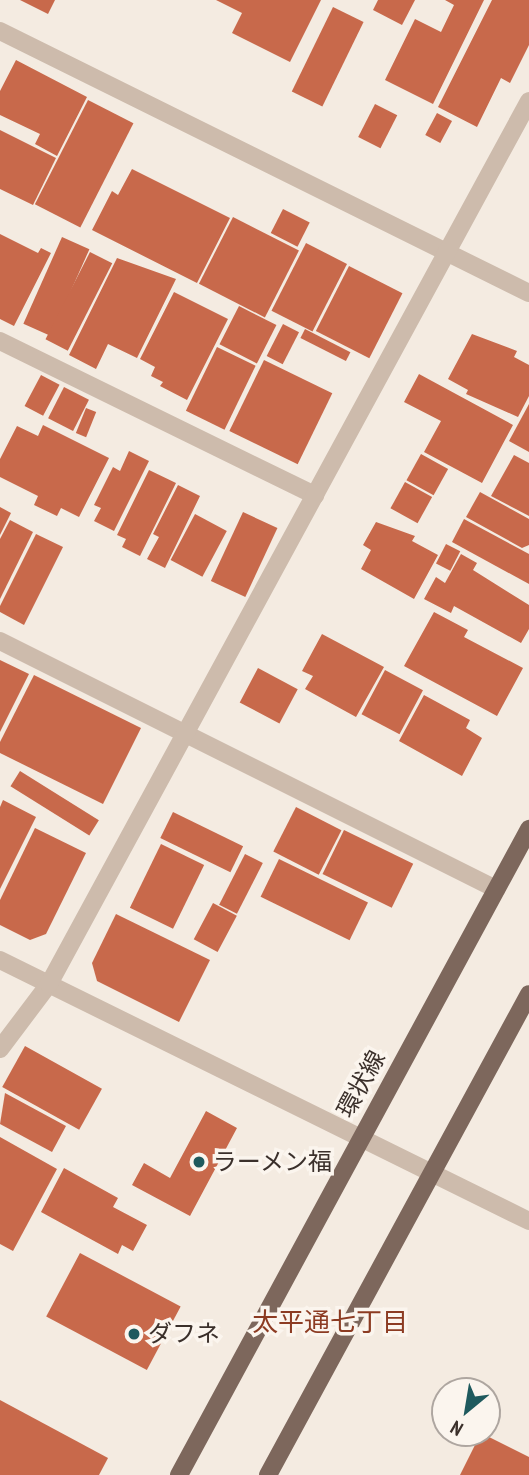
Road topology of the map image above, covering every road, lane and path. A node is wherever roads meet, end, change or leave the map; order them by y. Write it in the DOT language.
graph roads {
  1 [pos="0,31"];
  2 [pos="529,102"];
  3 [pos="447,252"];
  4 [pos="529,293"];
  5 [pos="0,341"];
  6 [pos="315,495"];
  7 [pos="0,641"];
  8 [pos="185,733"];
  9 [pos="529,829"];
  10 [pos="496,889"];
  11 [pos="0,960"];
  12 [pos="48,984"];
  13 [pos="529,994"];
  14 [pos="0,1049"];
  15 [pos="359,1138"];
  16 [pos="432,1172"];
  17 [pos="529,1221"];
  18 [pos="179,1475"];
  19 [pos="268,1475"];
  1 -- 3 [label="street"];
  2 -- 3 [label="street"];
  3 -- 4 [label="street"];
  3 -- 6 [label="street"];
  5 -- 6 [label="street"];
  6 -- 8 [label="street"];
  7 -- 8 [label="street"];
  8 -- 10 [label="street"];
  8 -- 12 [label="street"];
  9 -- 10 [label="main road, 環状線"];
  10 -- 15 [label="main road, 環状線"];
  11 -- 12 [label="street"];
  12 -- 14 [label="street"];
  12 -- 15 [label="street"];
  13 -- 16 [label="main road"];
  15 -- 16 [label="street"];
  15 -- 18 [label="main road, 環状線"];
  16 -- 17 [label="street"];
  16 -- 19 [label="main road"];
}
